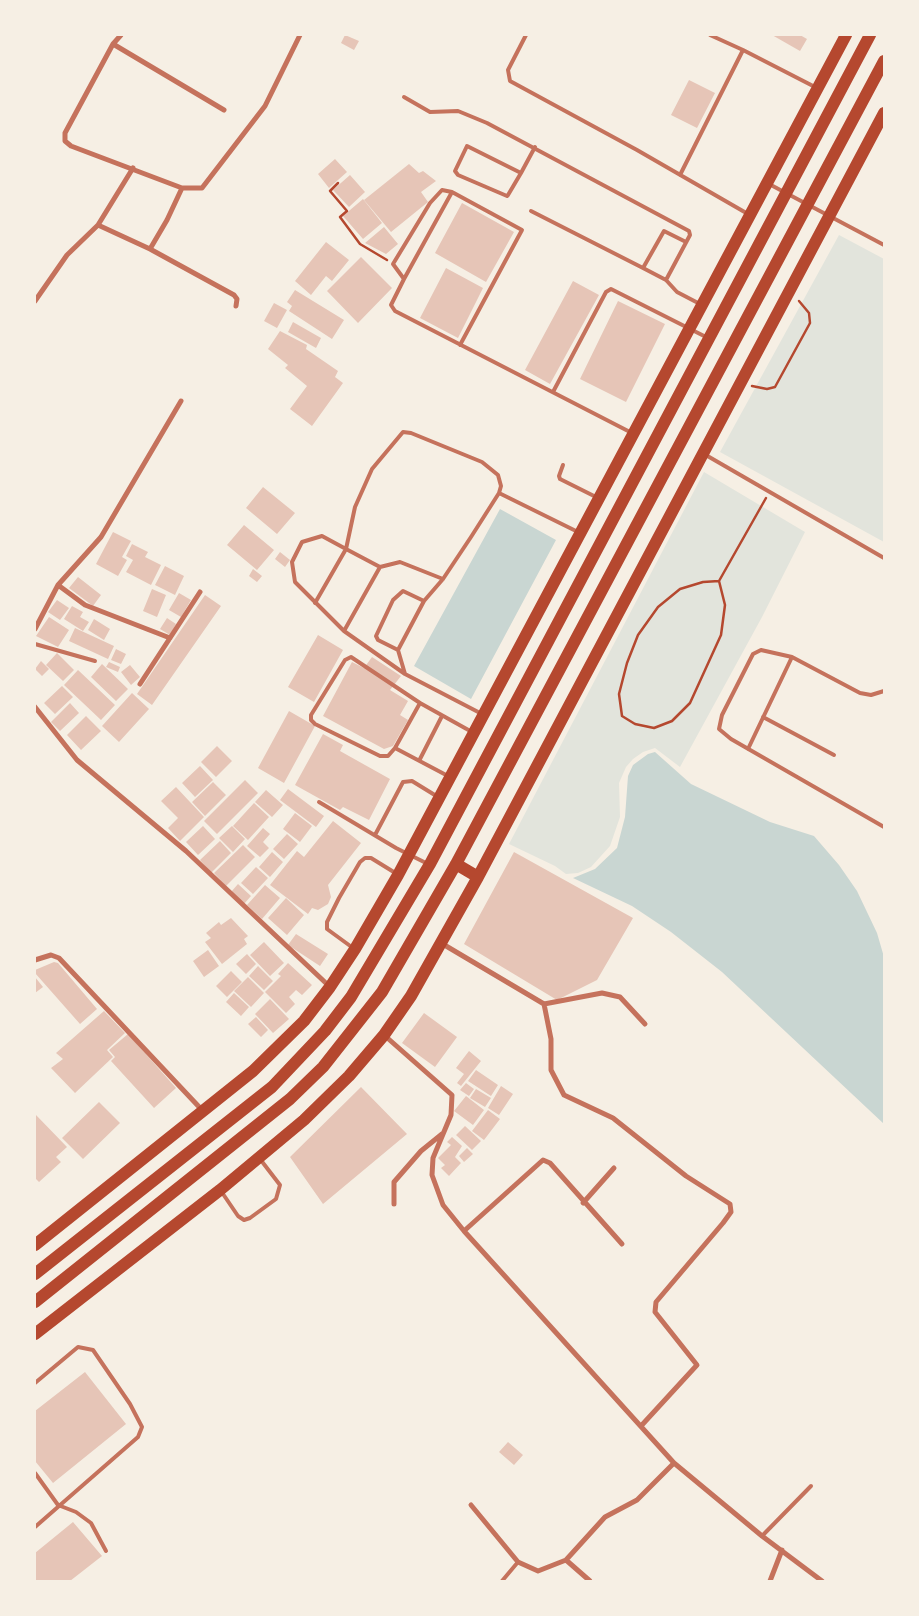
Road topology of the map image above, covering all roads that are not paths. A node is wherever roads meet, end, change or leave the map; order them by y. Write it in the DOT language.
graph roads {
  1 [pos="121,35"];
  2 [pos="300,35"];
  3 [pos="526,35"];
  4 [pos="710,35"];
  5 [pos="846,35"];
  6 [pos="870,35"];
  7 [pos="113,44"];
  8 [pos="742,50"];
  9 [pos="884,61"];
  10 [pos="817,88"];
  11 [pos="404,97"];
  12 [pos="224,110"];
  13 [pos="884,113"];
  14 [pos="535,147"];
  15 [pos="133,168"];
  16 [pos="521,173"];
  17 [pos="680,175"];
  18 [pos="767,182"];
  19 [pos="182,188"];
  20 [pos="452,192"];
  21 [pos="787,193"];
  22 [pos="807,204"];
  23 [pos="531,211"];
  24 [pos="750,215"];
  25 [pos="829,217"];
  26 [pos="98,225"];
  27 [pos="686,242"];
  28 [pos="884,245"];
  29 [pos="150,249"];
  30 [pos="643,268"];
  31 [pos="404,279"];
  32 [pos="666,280"];
  33 [pos="35,301"];
  34 [pos="702,305"];
  35 [pos="236,306"];
  36 [pos="690,328"];
  37 [pos="710,339"];
  38 [pos="460,345"];
  39 [pos="553,392"];
  40 [pos="180,400"];
  41 [pos="633,434"];
  42 [pos="704,453"];
  43 [pos="563,465"];
  44 [pos="499,493"];
  45 [pos="599,498"];
  46 [pos="580,533"];
  47 [pos="600,544"];
  48 [pos="346,549"];
  49 [pos="884,558"];
  50 [pos="380,567"];
  51 [pos="443,579"];
  52 [pos="58,585"];
  53 [pos="200,592"];
  54 [pos="424,601"];
  55 [pos="315,603"];
  56 [pos="35,629"];
  57 [pos="344,630"];
  58 [pos="170,638"];
  59 [pos="35,644"];
  60 [pos="398,650"];
  61 [pos="792,657"];
  62 [pos="539,659"];
  63 [pos="96,661"];
  64 [pos="560,669"];
  65 [pos="405,674"];
  66 [pos="140,684"];
  67 [pos="884,690"];
  68 [pos="420,703"];
  69 [pos="35,707"];
  70 [pos="36,714"];
  71 [pos="484,714"];
  72 [pos="442,716"];
  73 [pos="763,717"];
  74 [pos="474,733"];
  75 [pos="395,748"];
  76 [pos="748,749"];
  77 [pos="834,755"];
  78 [pos="420,759"];
  79 [pos="450,777"];
  80 [pos="440,797"];
  81 [pos="320,802"];
  82 [pos="884,827"];
  83 [pos="375,836"];
  84 [pos="409,855"];
  85 [pos="430,864"];
  86 [pos="456,864"];
  87 [pos="398,875"];
  88 [pos="478,877"];
  89 [pos="441,943"];
  90 [pos="355,949"];
  91 [pos="35,960"];
  92 [pos="330,987"];
  93 [pos="544,1004"];
  94 [pos="645,1024"];
  95 [pos="384,1035"];
  96 [pos="204,1112"];
  97 [pos="443,1133"];
  98 [pos="259,1158"];
  99 [pos="614,1168"];
  100 [pos="220,1190"];
  101 [pos="583,1203"];
  102 [pos="394,1204"];
  103 [pos="464,1231"];
  104 [pos="622,1244"];
  105 [pos="35,1245"];
  106 [pos="35,1274"];
  107 [pos="35,1302"];
  108 [pos="35,1334"];
  109 [pos="35,1383"];
  110 [pos="641,1426"];
  111 [pos="674,1463"];
  112 [pos="35,1473"];
  113 [pos="810,1486"];
  114 [pos="58,1505"];
  115 [pos="471,1505"];
  116 [pos="36,1525"];
  117 [pos="762,1536"];
  118 [pos="782,1550"];
  119 [pos="106,1551"];
  120 [pos="566,1560"];
  121 [pos="518,1562"];
  122 [pos="502,1581"];
  123 [pos="590,1581"];
  124 [pos="770,1581"];
  125 [pos="822,1581"];
  1 -- 7 [label="street"];
  2 -- 19 [label="street"];
  3 -- 17 [label="lane"];
  4 -- 8 [label="lane"];
  5 -- 10 [label="main road"];
  6 -- 21 [label="main road"];
  7 -- 12 [label="street"];
  7 -- 15 [label="street"];
  8 -- 10 [label="lane"];
  8 -- 17 [label="lane"];
  9 -- 22 [label="main road"];
  10 -- 18 [label="main road"];
  11 -- 14 [label="lane"];
  13 -- 25 [label="main road"];
  14 -- 16 [label="lane"];
  14 -- 27 [label="lane"];
  15 -- 19 [label="street"];
  15 -- 26 [label="street"];
  16 -- 16 [label="lane"];
  17 -- 24 [label="lane"];
  18 -- 21 [label="lane"];
  18 -- 24 [label="main road"];
  19 -- 29 [label="street"];
  20 -- 31 [label="lane"];
  20 -- 31 [label="lane"];
  20 -- 38 [label="lane"];
  21 -- 22 [label="lane"];
  21 -- 37 [label="main road"];
  22 -- 25 [label="lane"];
  22 -- 64 [label="main road"];
  23 -- 30 [label="lane"];
  24 -- 34 [label="main road"];
  25 -- 28 [label="lane"];
  25 -- 42 [label="main road"];
  26 -- 29 [label="street"];
  26 -- 33 [label="street"];
  27 -- 30 [label="lane"];
  27 -- 32 [label="lane"];
  29 -- 35 [label="street"];
  30 -- 32 [label="lane"];
  31 -- 38 [label="lane"];
  32 -- 34 [label="lane"];
  34 -- 36 [label="main road"];
  36 -- 37 [label="lane"];
  36 -- 39 [label="lane"];
  36 -- 41 [label="main road"];
  37 -- 47 [label="main road"];
  38 -- 39 [label="lane"];
  39 -- 41 [label="lane"];
  40 -- 52 [label="street"];
  41 -- 45 [label="main road"];
  42 -- 49 [label="lane"];
  42 -- 88 [label="main road"];
  43 -- 45 [label="lane"];
  44 -- 46 [label="lane"];
  44 -- 48 [label="lane"];
  44 -- 51 [label="lane"];
  45 -- 46 [label="main road"];
  46 -- 47 [label="main road"];
  46 -- 71 [label="main road"];
  47 -- 62 [label="main road"];
  48 -- 50 [label="lane"];
  48 -- 55 [label="lane"];
  48 -- 55 [label="lane"];
  50 -- 51 [label="lane"];
  50 -- 57 [label="lane"];
  51 -- 54 [label="lane"];
  52 -- 56 [label="street"];
  52 -- 58 [label="street"];
  53 -- 58 [label="street"];
  54 -- 60 [label="lane"];
  54 -- 60 [label="lane"];
  55 -- 57 [label="lane"];
  57 -- 65 [label="lane"];
  58 -- 66 [label="street"];
  59 -- 63 [label="lane"];
  60 -- 65 [label="lane"];
  61 -- 67 [label="lane"];
  61 -- 73 [label="lane"];
  61 -- 76 [label="lane"];
  62 -- 64 [label="main road"];
  62 -- 85 [label="main road"];
  64 -- 86 [label="main road"];
  65 -- 71 [label="lane"];
  68 -- 72 [label="lane"];
  68 -- 75 [label="lane"];
  68 -- 75 [label="lane"];
  69 -- 70 [label="street"];
  70 -- 92 [label="street"];
  71 -- 74 [label="main road"];
  72 -- 74 [label="lane"];
  72 -- 78 [label="lane"];
  73 -- 76 [label="lane"];
  73 -- 77 [label="lane"];
  74 -- 79 [label="main road"];
  75 -- 78 [label="lane"];
  76 -- 82 [label="lane"];
  78 -- 79 [label="lane"];
  79 -- 80 [label="main road"];
  80 -- 83 [label="lane"];
  80 -- 84 [label="main road"];
  81 -- 83 [label="lane"];
  83 -- 84 [label="lane"];
  84 -- 85 [label="lane"];
  84 -- 87 [label="main road"];
  85 -- 106 [label="main road"];
  86 -- 88 [label="main road"];
  86 -- 107 [label="main road"];
  87 -- 90 [label="main road"];
  87 -- 90 [label="lane"];
  88 -- 89 [label="main road"];
  89 -- 93 [label="street"];
  89 -- 95 [label="main road"];
  90 -- 92 [label="main road"];
  91 -- 96 [label="street"];
  92 -- 96 [label="main road"];
  93 -- 94 [label="street"];
  93 -- 110 [label="street"];
  95 -- 97 [label="street"];
  95 -- 98 [label="main road"];
  96 -- 105 [label="main road"];
  97 -- 102 [label="street"];
  97 -- 103 [label="street"];
  98 -- 100 [label="main road"];
  98 -- 100 [label="lane"];
  99 -- 101 [label="street"];
  100 -- 108 [label="main road"];
  101 -- 103 [label="street"];
  101 -- 104 [label="street"];
  103 -- 110 [label="street"];
  109 -- 114 [label="lane"];
  110 -- 111 [label="street"];
  111 -- 117 [label="street"];
  111 -- 120 [label="street"];
  112 -- 114 [label="lane"];
  113 -- 117 [label="lane"];
  114 -- 116 [label="lane"];
  114 -- 119 [label="lane"];
  115 -- 121 [label="street"];
  117 -- 118 [label="street"];
  118 -- 124 [label="street"];
  118 -- 125 [label="street"];
  120 -- 121 [label="street"];
  120 -- 123 [label="street"];
  121 -- 122 [label="lane"];
}
